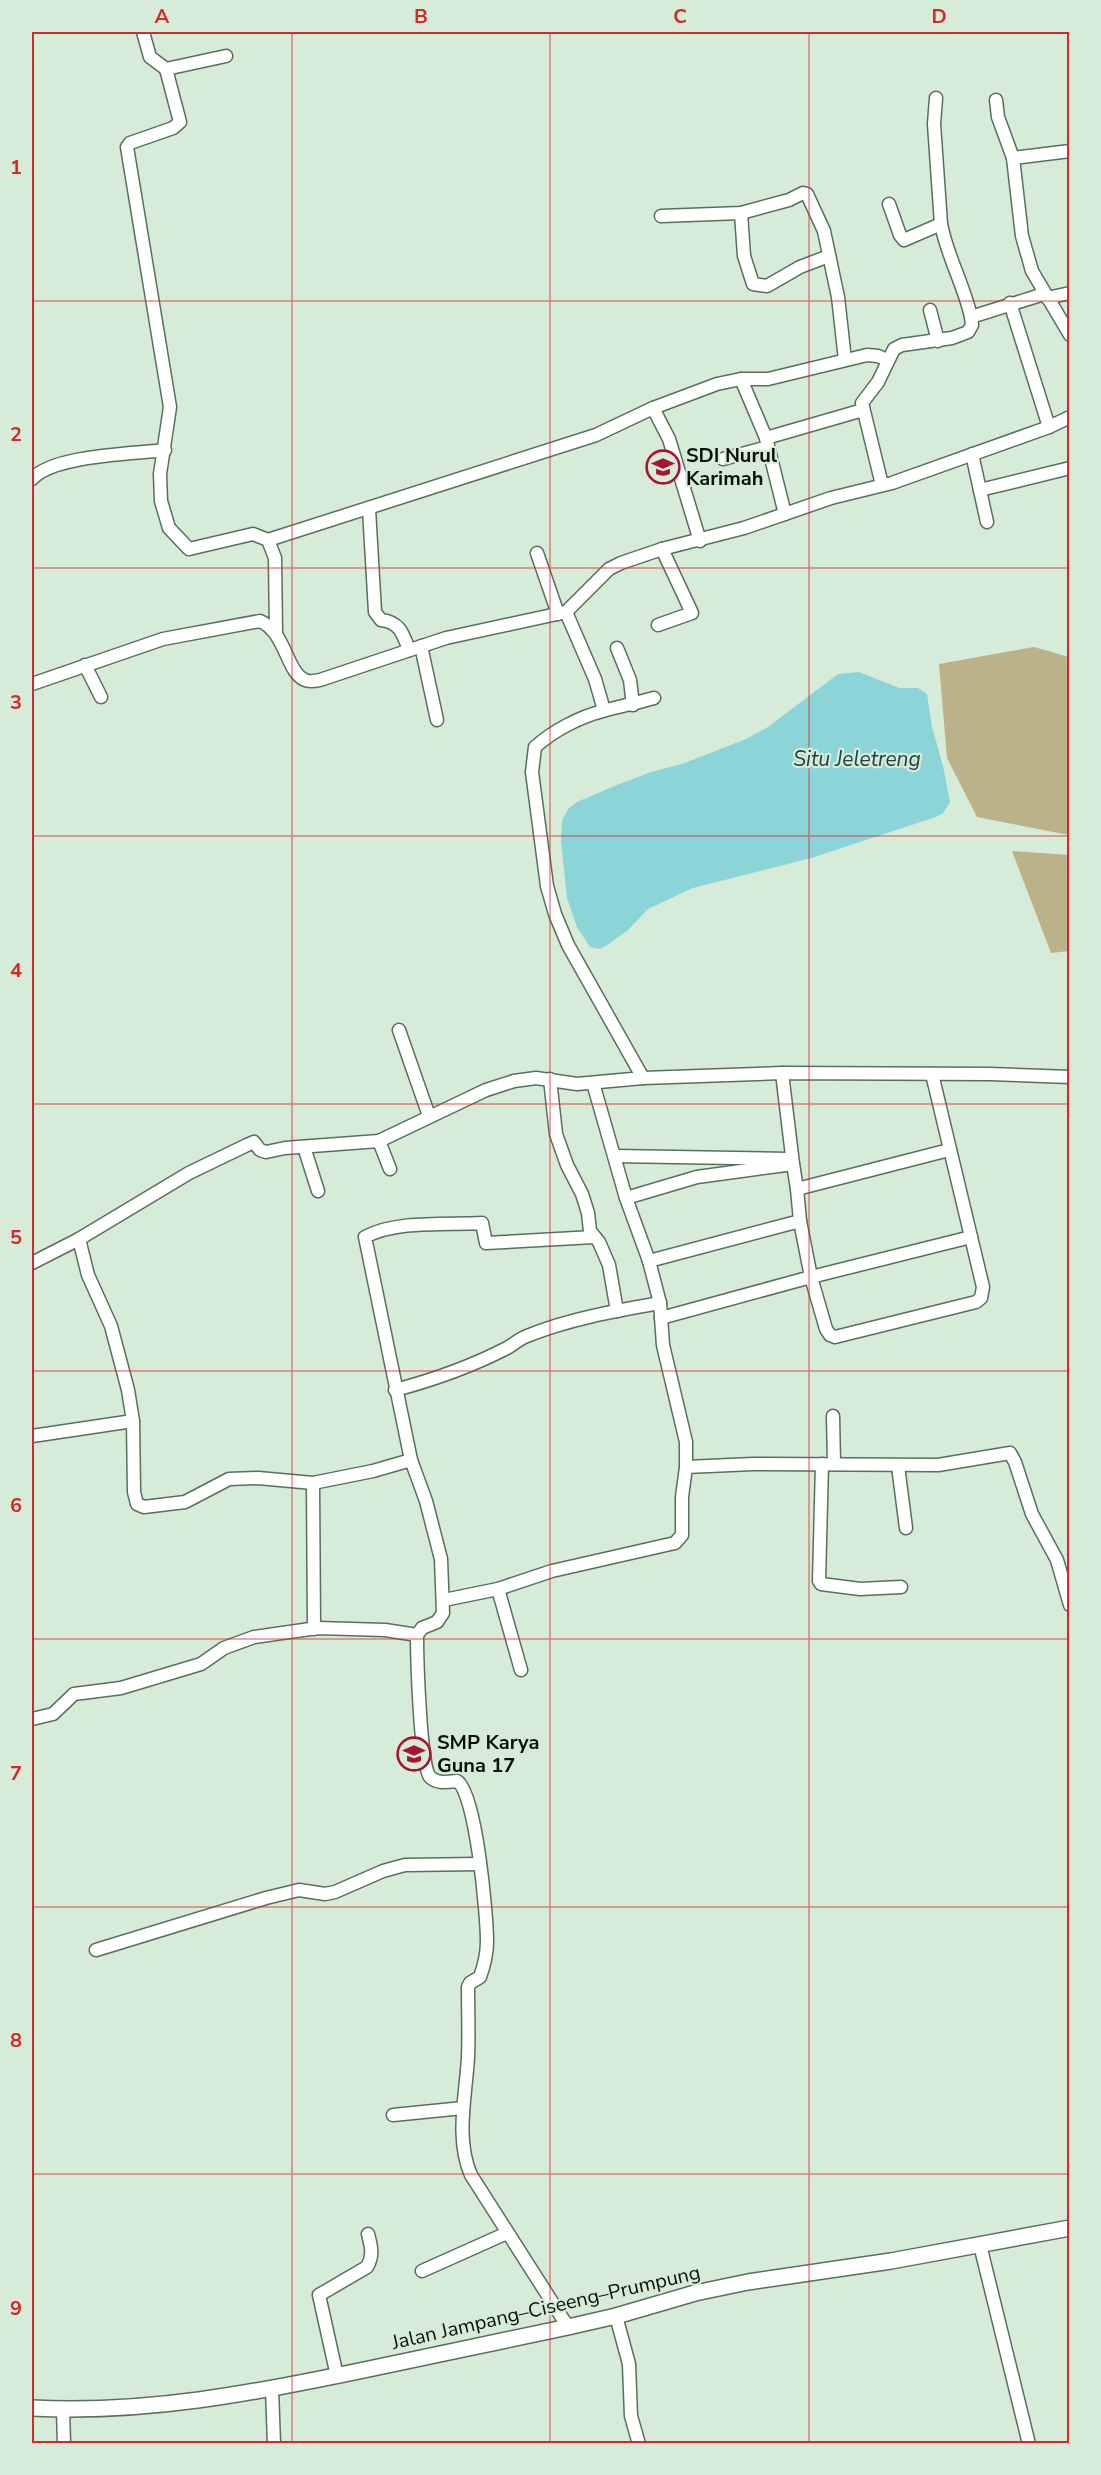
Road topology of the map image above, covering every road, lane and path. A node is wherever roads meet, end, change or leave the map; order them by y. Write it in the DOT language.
graph roads {
  1 [pos="143,32"];
  2 [pos="226,56"];
  3 [pos="166,69"];
  4 [pos="936,98"];
  5 [pos="996,100"];
  6 [pos="1070,151"];
  7 [pos="1013,158"];
  8 [pos="889,204"];
  9 [pos="741,213"];
  10 [pos="661,216"];
  11 [pos="941,224"];
  12 [pos="829,256"];
  13 [pos="1070,293"];
  14 [pos="1045,296"];
  15 [pos="1010,303"];
  16 [pos="930,310"];
  17 [pos="971,317"];
  18 [pos="1070,335"];
  19 [pos="939,340"];
  20 [pos="845,360"];
  21 [pos="887,360"];
  22 [pos="741,380"];
  23 [pos="653,408"];
  24 [pos="862,410"];
  25 [pos="1070,417"];
  26 [pos="1049,427"];
  27 [pos="767,443"];
  28 [pos="165,450"];
  29 [pos="972,454"];
  30 [pos="723,459"];
  31 [pos="1070,468"];
  32 [pos="32,479"];
  33 [pos="882,485"];
  34 [pos="980,490"];
  35 [pos="369,509"];
  36 [pos="785,513"];
  37 [pos="987,522"];
  38 [pos="268,540"];
  39 [pos="700,541"];
  40 [pos="662,549"];
  41 [pos="537,554"];
  42 [pos="562,613"];
  43 [pos="658,625"];
  44 [pos="276,632"];
  45 [pos="421,646"];
  46 [pos="617,648"];
  47 [pos="408,651"];
  48 [pos="84,665"];
  49 [pos="32,684"];
  50 [pos="101,697"];
  51 [pos="654,698"];
  52 [pos="633,705"];
  53 [pos="604,710"];
  54 [pos="437,720"];
  55 [pos="399,1030"];
  56 [pos="782,1073"];
  57 [pos="932,1074"];
  58 [pos="1070,1077"];
  59 [pos="643,1078"];
  60 [pos="550,1079"];
  61 [pos="593,1083"];
  62 [pos="429,1116"];
  63 [pos="379,1141"];
  64 [pos="304,1147"];
  65 [pos="950,1150"];
  66 [pos="615,1156"];
  67 [pos="793,1162"];
  68 [pos="390,1169"];
  69 [pos="797,1190"];
  70 [pos="318,1191"];
  71 [pos="626,1198"];
  72 [pos="800,1221"];
  73 [pos="594,1237"];
  74 [pos="971,1237"];
  75 [pos="79,1239"];
  76 [pos="649,1261"];
  77 [pos="32,1263"];
  78 [pos="811,1277"];
  79 [pos="660,1303"];
  80 [pos="617,1311"];
  81 [pos="661,1318"];
  82 [pos="395,1390"];
  83 [pos="833,1416"];
  84 [pos="133,1421"];
  85 [pos="32,1436"];
  86 [pos="411,1460"];
  87 [pos="828,1464"];
  88 [pos="898,1466"];
  89 [pos="687,1467"];
  90 [pos="313,1483"];
  91 [pos="906,1528"];
  92 [pos="901,1587"];
  93 [pos="498,1589"];
  94 [pos="444,1600"];
  95 [pos="1070,1605"];
  96 [pos="314,1629"];
  97 [pos="417,1635"];
  98 [pos="521,1670"];
  99 [pos="32,1719"];
  100 [pos="480,1864"];
  101 [pos="96,1950"];
  102 [pos="463,2108"];
  103 [pos="393,2115"];
  104 [pos="1070,2228"];
  105 [pos="507,2233"];
  106 [pos="368,2234"];
  107 [pos="980,2245"];
  108 [pos="422,2271"];
  109 [pos="616,2316"];
  110 [pos="568,2327"];
  111 [pos="337,2376"];
  112 [pos="272,2389"];
  113 [pos="32,2408"];
  114 [pos="63,2410"];
  115 [pos="64,2444"];
  116 [pos="274,2444"];
  117 [pos="639,2444"];
  118 [pos="1029,2444"];
  1 -- 3 [label="street"];
  2 -- 3 [label="street"];
  3 -- 28 [label="street"];
  4 -- 11 [label="street"];
  5 -- 7 [label="street"];
  6 -- 7 [label="street"];
  7 -- 14 [label="street"];
  8 -- 11 [label="street"];
  9 -- 10 [label="street"];
  9 -- 12 [label="street"];
  9 -- 12 [label="street"];
  11 -- 17 [label="street"];
  12 -- 20 [label="street"];
  13 -- 14 [label="street"];
  14 -- 15 [label="street"];
  14 -- 18 [label="street"];
  15 -- 17 [label="street"];
  15 -- 26 [label="street"];
  16 -- 19 [label="street"];
  17 -- 19 [label="street"];
  19 -- 21 [label="street"];
  20 -- 21 [label="street"];
  20 -- 22 [label="street"];
  21 -- 24 [label="street"];
  22 -- 23 [label="street"];
  22 -- 27 [label="street"];
  23 -- 35 [label="street"];
  23 -- 39 [label="street"];
  24 -- 27 [label="street"];
  24 -- 33 [label="street"];
  25 -- 26 [label="street"];
  26 -- 29 [label="street"];
  27 -- 30 [label="street"];
  27 -- 36 [label="street"];
  28 -- 32 [label="street"];
  28 -- 38 [label="street"];
  29 -- 33 [label="street"];
  29 -- 34 [label="street"];
  31 -- 34 [label="street"];
  33 -- 36 [label="street"];
  34 -- 37 [label="street"];
  35 -- 38 [label="street"];
  35 -- 47 [label="street"];
  36 -- 39 [label="street"];
  38 -- 44 [label="street"];
  39 -- 40 [label="street"];
  40 -- 42 [label="street"];
  40 -- 43 [label="street"];
  41 -- 42 [label="street"];
  42 -- 45 [label="street"];
  42 -- 53 [label="street"];
  44 -- 47 [label="street"];
  44 -- 48 [label="street"];
  45 -- 47 [label="street"];
  45 -- 54 [label="street"];
  46 -- 52 [label="street"];
  48 -- 49 [label="street"];
  48 -- 50 [label="street"];
  51 -- 52 [label="street"];
  52 -- 53 [label="street"];
  53 -- 59 [label="street"];
  55 -- 62 [label="street"];
  56 -- 57 [label="street"];
  56 -- 59 [label="street"];
  56 -- 67 [label="street"];
  57 -- 58 [label="street"];
  57 -- 65 [label="street"];
  59 -- 61 [label="street"];
  60 -- 61 [label="street"];
  60 -- 62 [label="street"];
  60 -- 73 [label="street"];
  61 -- 66 [label="street"];
  62 -- 63 [label="street"];
  63 -- 64 [label="street"];
  63 -- 68 [label="street"];
  64 -- 70 [label="street"];
  64 -- 75 [label="street"];
  65 -- 69 [label="street"];
  65 -- 74 [label="street"];
  66 -- 67 [label="street"];
  66 -- 71 [label="street"];
  67 -- 69 [label="street"];
  67 -- 71 [label="street"];
  69 -- 72 [label="street"];
  71 -- 76 [label="street"];
  72 -- 76 [label="street"];
  72 -- 78 [label="street"];
  73 -- 80 [label="street"];
  73 -- 82 [label="street"];
  74 -- 78 [label="street"];
  74 -- 78 [label="street"];
  75 -- 77 [label="street"];
  75 -- 84 [label="street"];
  76 -- 79 [label="street"];
  78 -- 81 [label="street"];
  79 -- 80 [label="street"];
  79 -- 81 [label="street"];
  80 -- 82 [label="street"];
  81 -- 89 [label="street"];
  82 -- 86 [label="street"];
  83 -- 87 [label="street"];
  84 -- 85 [label="street"];
  84 -- 90 [label="street"];
  86 -- 90 [label="street"];
  86 -- 94 [label="street"];
  87 -- 88 [label="street"];
  87 -- 89 [label="street"];
  87 -- 92 [label="street"];
  88 -- 91 [label="street"];
  88 -- 95 [label="street"];
  89 -- 93 [label="street"];
  90 -- 96 [label="street"];
  93 -- 94 [label="street"];
  93 -- 98 [label="street"];
  94 -- 97 [label="street"];
  96 -- 97 [label="street"];
  96 -- 99 [label="street"];
  97 -- 100 [label="street"];
  100 -- 101 [label="street"];
  100 -- 102 [label="street"];
  102 -- 103 [label="street"];
  102 -- 105 [label="street"];
  104 -- 107 [label="main road, Jalan Jampang–Ciseeng–Prumpung"];
  105 -- 108 [label="street"];
  105 -- 110 [label="street"];
  106 -- 111 [label="street"];
  107 -- 109 [label="main road, Jalan Jampang–Ciseeng–Prumpung"];
  107 -- 118 [label="street"];
  109 -- 110 [label="main road, Jalan Jampang–Ciseeng–Prumpung"];
  109 -- 117 [label="street"];
  110 -- 111 [label="main road, Jalan Jampang–Ciseeng–Prumpung"];
  111 -- 112 [label="main road, Jalan Jampang–Ciseeng–Prumpung"];
  112 -- 114 [label="main road, Jalan Jampang–Ciseeng–Prumpung"];
  112 -- 116 [label="street"];
  113 -- 114 [label="main road, Jalan Jampang–Ciseeng–Prumpung"];
  114 -- 115 [label="street"];
}
